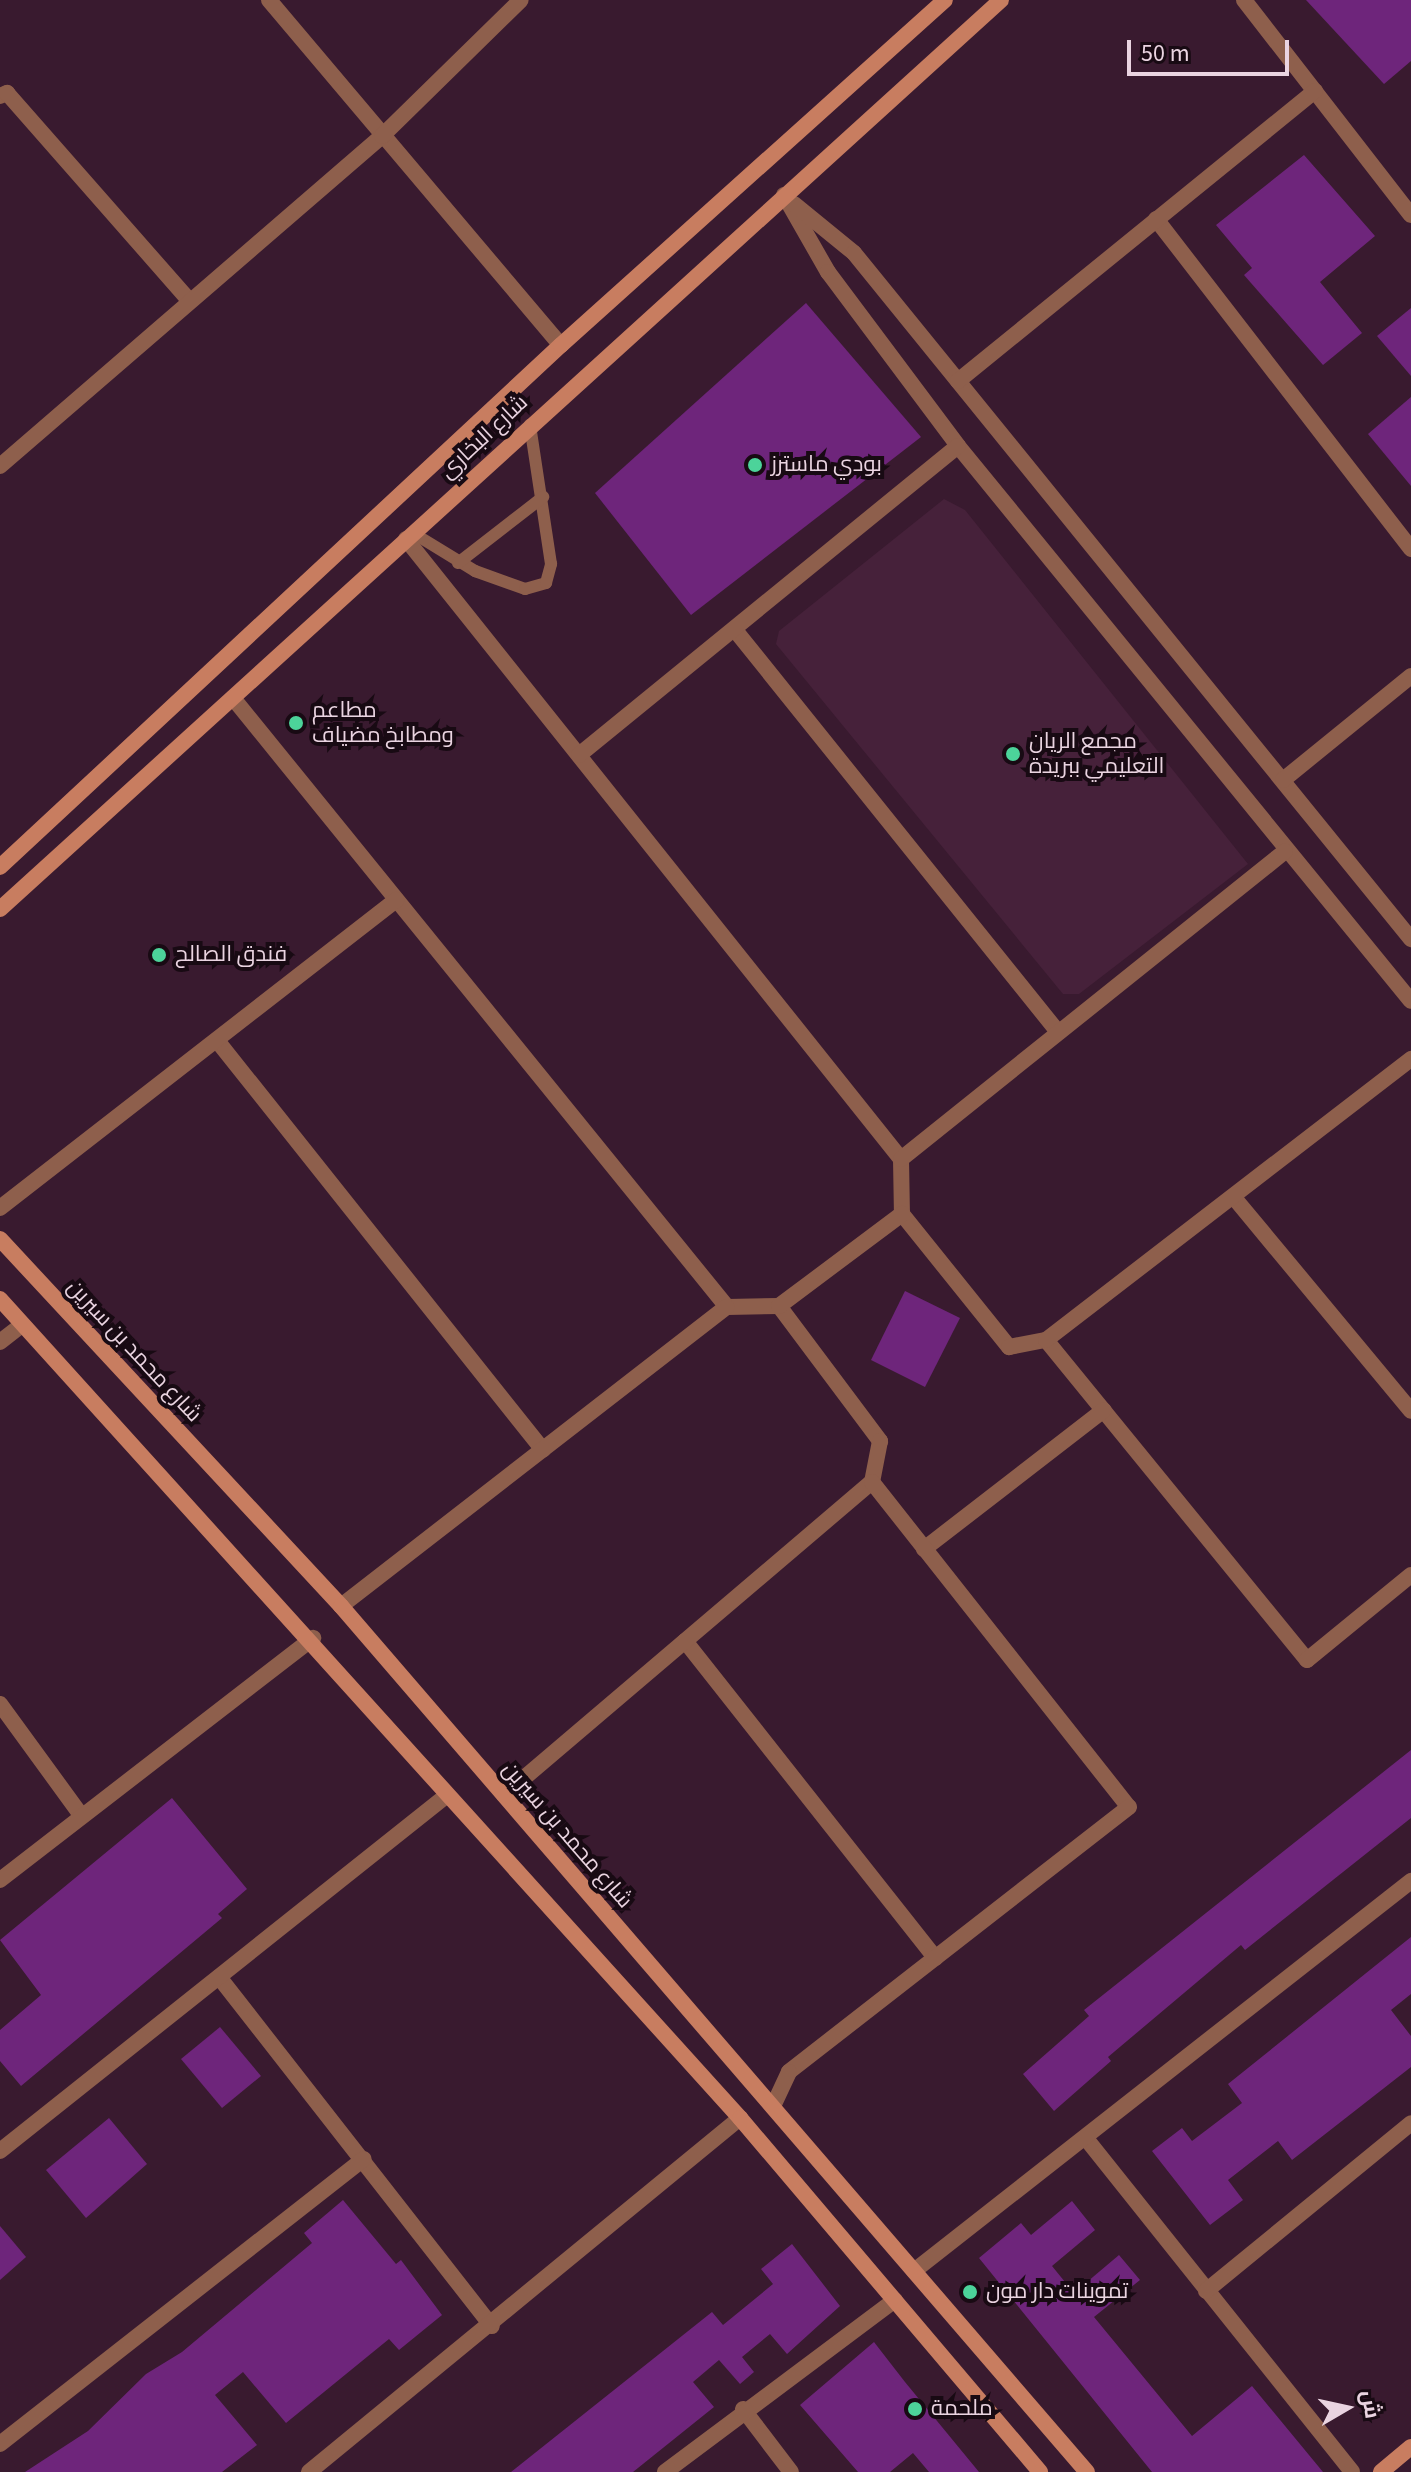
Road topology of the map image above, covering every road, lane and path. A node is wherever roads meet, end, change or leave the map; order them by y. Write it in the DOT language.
graph roads {
  1 [pos="269,0"];
  2 [pos="521,0"];
  3 [pos="945,0"];
  4 [pos="1001,0"];
  5 [pos="1244,0"];
  6 [pos="1315,91"];
  7 [pos="0,96"];
  8 [pos="382,136"];
  9 [pos="784,195"];
  10 [pos="1411,215"];
  11 [pos="1156,219"];
  12 [pos="190,301"];
  13 [pos="561,345"];
  14 [pos="958,381"];
  15 [pos="530,425"];
  16 [pos="958,446"];
  17 [pos="0,466"];
  18 [pos="543,497"];
  19 [pos="409,536"];
  20 [pos="1411,549"];
  21 [pos="458,563"];
  22 [pos="735,630"];
  23 [pos="1411,676"];
  24 [pos="233,698"];
  25 [pos="579,755"];
  26 [pos="1283,780"];
  27 [pos="1285,851"];
  28 [pos="0,867"];
  29 [pos="396,900"];
  30 [pos="0,909"];
  31 [pos="1411,939"];
  32 [pos="1411,1001"];
  33 [pos="1058,1032"];
  34 [pos="219,1043"];
  35 [pos="1411,1059"];
  36 [pos="901,1159"];
  37 [pos="1236,1200"];
  38 [pos="0,1208"];
  39 [pos="902,1214"];
  40 [pos="0,1239"];
  41 [pos="0,1299"];
  42 [pos="779,1306"];
  43 [pos="727,1307"];
  44 [pos="22,1325"];
  45 [pos="1046,1340"];
  46 [pos="0,1342"];
  47 [pos="1104,1410"];
  48 [pos="1411,1411"];
  49 [pos="543,1450"];
  50 [pos="872,1482"];
  51 [pos="924,1549"];
  52 [pos="1411,1575"];
  53 [pos="341,1606"];
  54 [pos="313,1638"];
  55 [pos="685,1641"];
  56 [pos="0,1704"];
  57 [pos="504,1795"];
  58 [pos="446,1796"];
  59 [pos="81,1815"];
  60 [pos="0,1880"];
  61 [pos="1411,1881"];
  62 [pos="935,1958"];
  63 [pos="219,1977"];
  64 [pos="773,2107"];
  65 [pos="740,2118"];
  66 [pos="1411,2123"];
  67 [pos="1088,2141"];
  68 [pos="0,2151"];
  69 [pos="363,2159"];
  70 [pos="914,2271"];
  71 [pos="1206,2291"];
  72 [pos="895,2300"];
  73 [pos="492,2326"];
  74 [pos="743,2409"];
  75 [pos="0,2444"];
  76 [pos="1411,2447"];
  77 [pos="329,2466"];
  78 [pos="309,2472"];
  79 [pos="665,2472"];
  80 [pos="791,2472"];
  81 [pos="1040,2472"];
  82 [pos="1087,2472"];
  83 [pos="1352,2472"];
  84 [pos="1381,2472"];
  1 -- 8 [label="street"];
  2 -- 8 [label="street"];
  3 -- 13 [label="street, شارع البخاري"];
  4 -- 9 [label="street, شارع البخاري"];
  5 -- 6 [label="street"];
  6 -- 10 [label="street"];
  6 -- 11 [label="street"];
  7 -- 12 [label="street"];
  8 -- 12 [label="street"];
  8 -- 13 [label="street"];
  9 -- 14 [label="street"];
  9 -- 15 [label="street, شارع البخاري"];
  9 -- 16 [label="street"];
  11 -- 14 [label="street"];
  11 -- 20 [label="street"];
  12 -- 17 [label="street"];
  13 -- 28 [label="street, شارع البخاري"];
  14 -- 26 [label="street"];
  15 -- 18 [label="lane"];
  15 -- 19 [label="street, شارع البخاري"];
  16 -- 22 [label="street"];
  16 -- 27 [label="street"];
  18 -- 21 [label="lane"];
  18 -- 21 [label="lane"];
  19 -- 21 [label="lane"];
  19 -- 24 [label="street, شارع البخاري"];
  19 -- 25 [label="street"];
  22 -- 25 [label="street"];
  22 -- 33 [label="street"];
  23 -- 26 [label="street"];
  24 -- 29 [label="street"];
  24 -- 30 [label="street, شارع البخاري"];
  25 -- 36 [label="street"];
  26 -- 31 [label="street"];
  27 -- 32 [label="street"];
  27 -- 33 [label="street"];
  29 -- 34 [label="street"];
  29 -- 43 [label="street"];
  33 -- 36 [label="street"];
  34 -- 38 [label="street"];
  34 -- 49 [label="street"];
  35 -- 37 [label="street"];
  36 -- 39 [label="street"];
  37 -- 45 [label="street"];
  37 -- 48 [label="street"];
  39 -- 42 [label="street"];
  39 -- 45 [label="street"];
  40 -- 53 [label="street, شارع محمد بن سيرين"];
  41 -- 44 [label="street"];
  42 -- 43 [label="street"];
  42 -- 50 [label="street"];
  43 -- 49 [label="street"];
  44 -- 46 [label="street"];
  44 -- 54 [label="street"];
  45 -- 47 [label="street"];
  47 -- 51 [label="street"];
  47 -- 52 [label="street"];
  49 -- 53 [label="street"];
  50 -- 51 [label="street"];
  50 -- 55 [label="street"];
  51 -- 62 [label="street"];
  53 -- 57 [label="street, شارع محمد بن سيرين"];
  54 -- 58 [label="street"];
  54 -- 59 [label="street"];
  55 -- 57 [label="street"];
  55 -- 62 [label="street"];
  56 -- 59 [label="street"];
  57 -- 64 [label="street, شارع محمد بن سيرين"];
  58 -- 63 [label="street"];
  58 -- 65 [label="street"];
  59 -- 60 [label="street"];
  61 -- 67 [label="street"];
  62 -- 64 [label="street"];
  63 -- 68 [label="street"];
  63 -- 69 [label="street"];
  64 -- 70 [label="street, شارع محمد بن سيرين"];
  65 -- 72 [label="street"];
  65 -- 73 [label="street"];
  66 -- 71 [label="street"];
  67 -- 70 [label="street"];
  67 -- 71 [label="street"];
  69 -- 73 [label="street"];
  69 -- 75 [label="street"];
  70 -- 82 [label="street, شارع محمد بن سيرين"];
  71 -- 83 [label="street"];
  72 -- 74 [label="street"];
  72 -- 81 [label="street"];
  73 -- 77 [label="street"];
  74 -- 79 [label="street"];
  74 -- 80 [label="street"];
  76 -- 84 [label="street"];
  77 -- 78 [label="street"];
}
